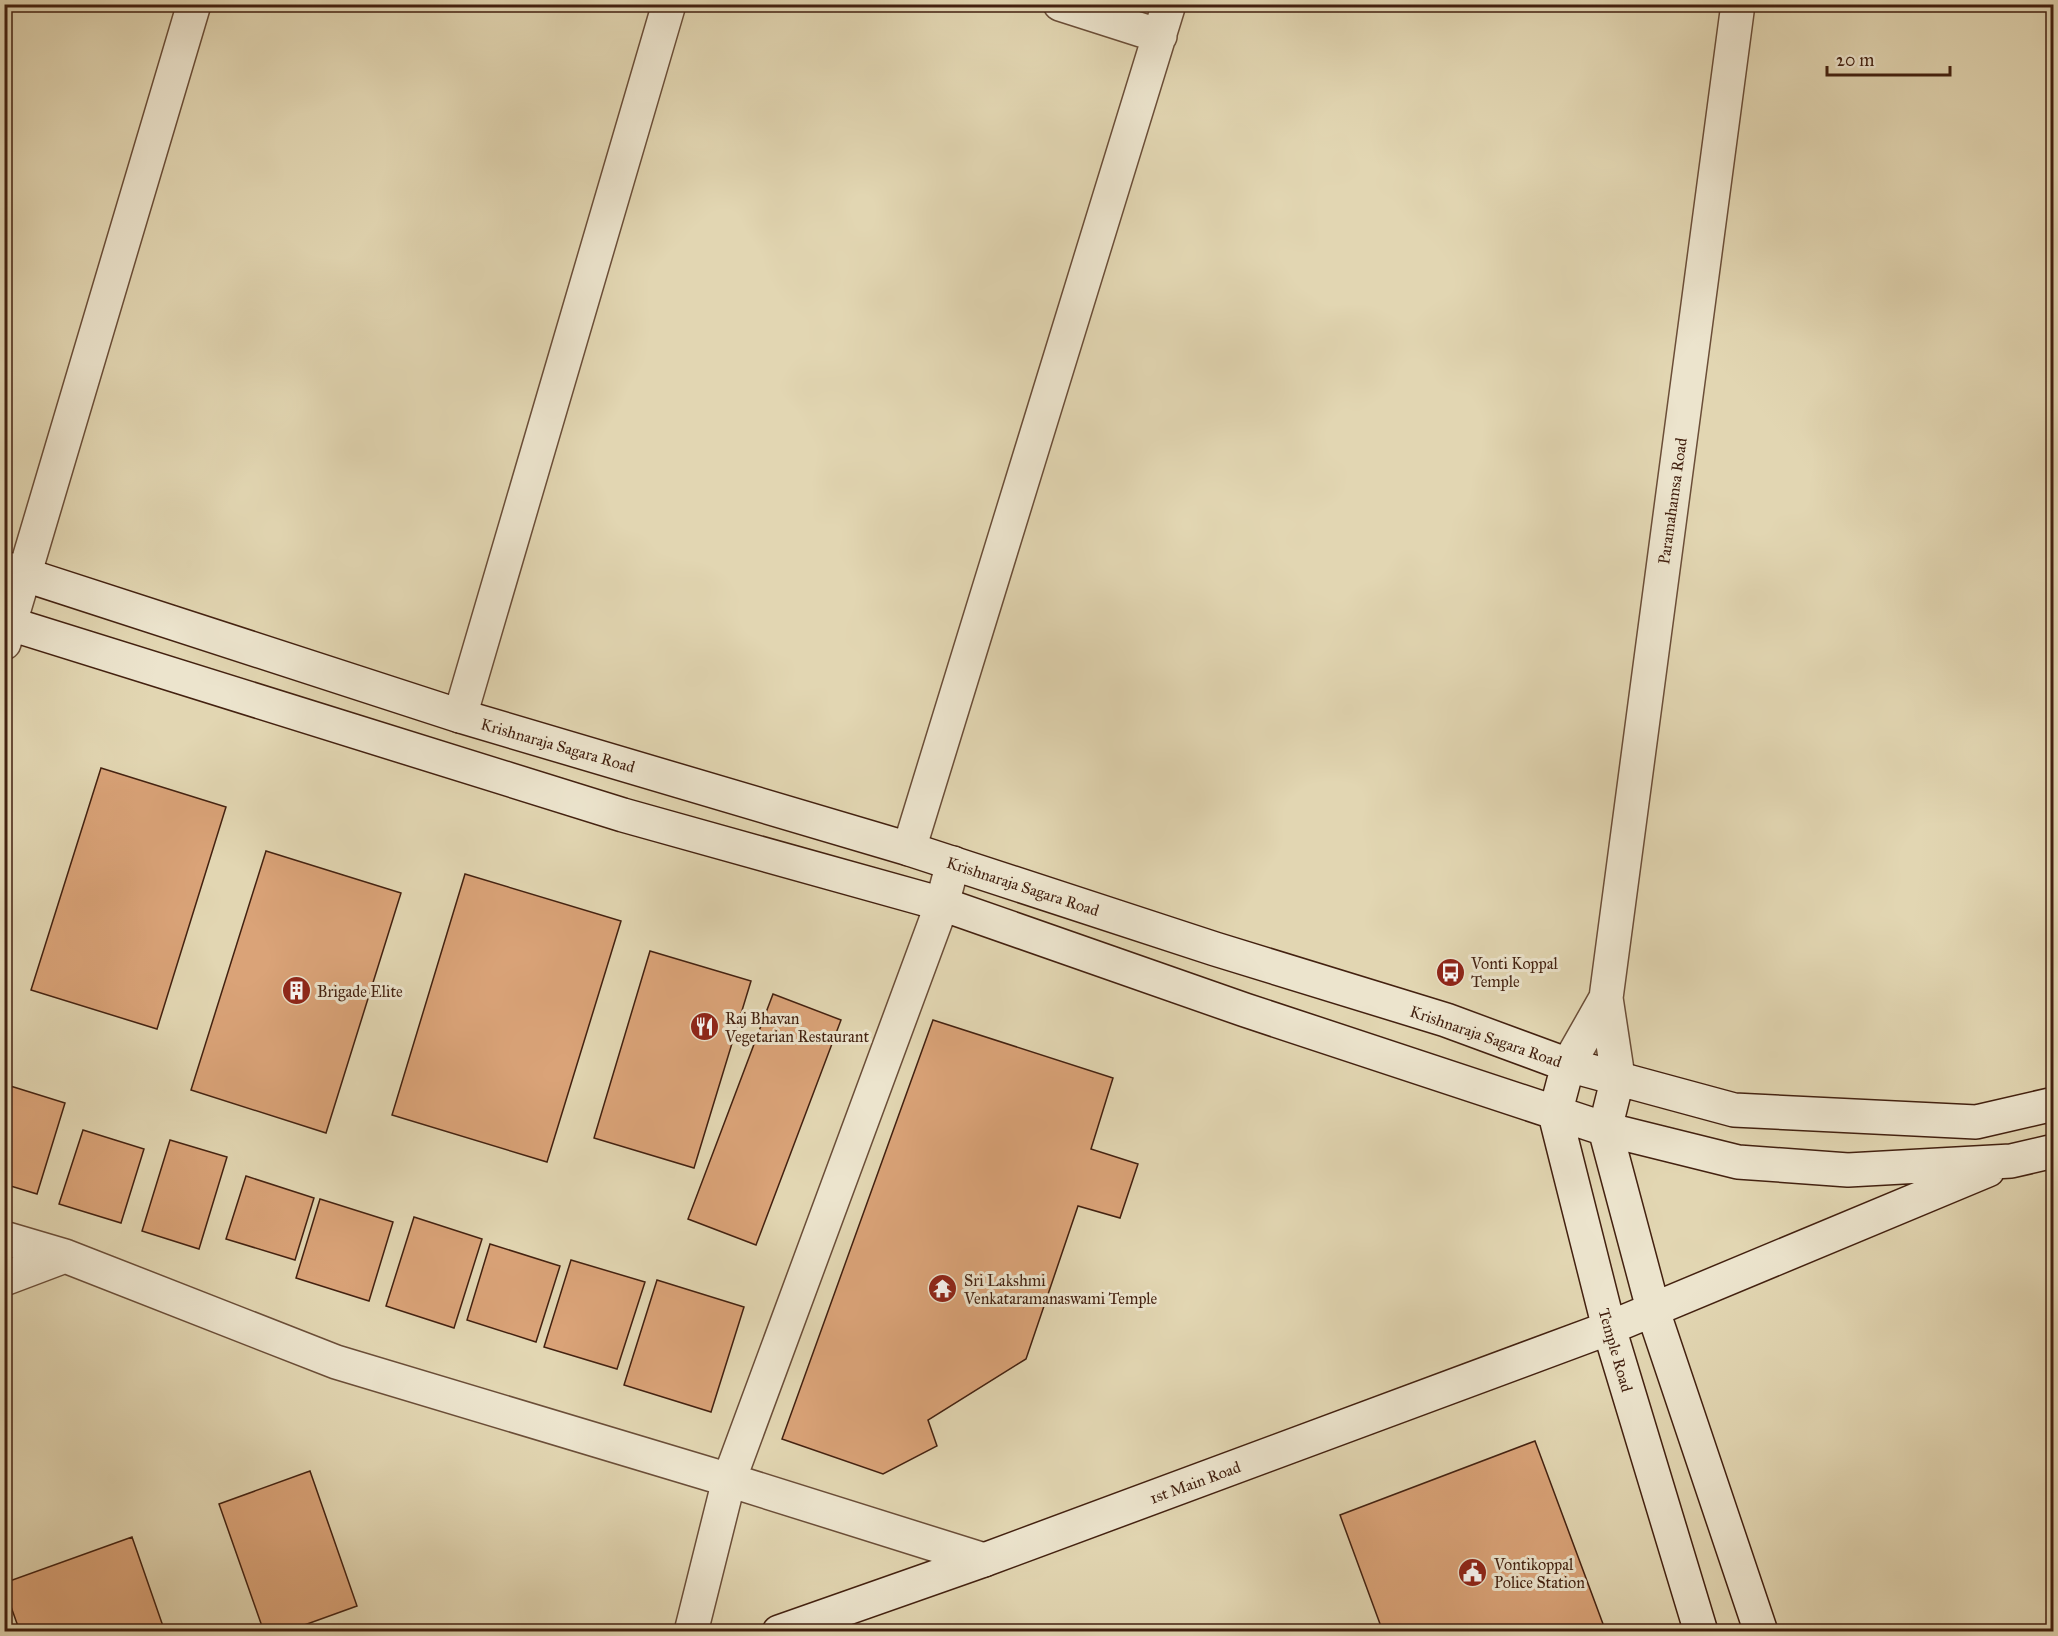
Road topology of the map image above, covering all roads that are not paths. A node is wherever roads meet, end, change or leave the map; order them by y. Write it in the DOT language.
graph roads {
  1 [pos="194,4"];
  2 [pos="669,4"];
  3 [pos="1060,4"];
  4 [pos="1169,4"];
  5 [pos="1738,4"];
  6 [pos="1160,36"];
  7 [pos="15,571"];
  8 [pos="7,630"];
  9 [pos="460,716"];
  10 [pos="909,849"];
  11 [pos="953,863"];
  12 [pos="942,904"];
  13 [pos="1606,998"];
  14 [pos="1568,1065"];
  15 [pos="1618,1077"];
  16 [pos="2054,1104"];
  17 [pos="1555,1114"];
  18 [pos="1605,1129"];
  19 [pos="2054,1151"];
  20 [pos="2012,1161"];
  21 [pos="4,1238"];
  22 [pos="66,1256"];
  23 [pos="4,1279"];
  24 [pos="1654,1310"];
  25 [pos="1609,1328"];
  26 [pos="729,1480"];
  27 [pos="984,1560"];
  28 [pos="691,1632"];
  29 [pos="779,1632"];
  30 [pos="1701,1632"];
  31 [pos="1761,1632"];
  1 -- 7 [label="street"];
  2 -- 9 [label="street"];
  3 -- 6 [label="street"];
  4 -- 6 [label="street"];
  5 -- 13 [label="street, Paramahamsa Road"];
  6 -- 10 [label="street"];
  7 -- 8 [label="street"];
  7 -- 9 [label="street, Krishnaraja Sagara Road"];
  8 -- 12 [label="street"];
  9 -- 10 [label="street, Krishnaraja Sagara Road"];
  10 -- 11 [label="street, Krishnaraja Sagara Road"];
  11 -- 12 [label="street"];
  11 -- 14 [label="street, Krishnaraja Sagara Road"];
  12 -- 17 [label="street"];
  12 -- 26 [label="street"];
  13 -- 14 [label="street, Paramahamsa Road"];
  13 -- 15 [label="street, Paramahamsa Road"];
  14 -- 15 [label="street, Krishnaraja Sagara Road"];
  14 -- 17 [label="street, Temple Road"];
  15 -- 16 [label="street, Krishnaraja Sagara Road"];
  15 -- 18 [label="street"];
  17 -- 18 [label="street"];
  17 -- 25 [label="street, Temple Road"];
  18 -- 20 [label="street"];
  18 -- 24 [label="street"];
  19 -- 20 [label="street"];
  20 -- 24 [label="street, 1st Main Road"];
  21 -- 22 [label="street"];
  22 -- 23 [label="street"];
  22 -- 26 [label="street"];
  24 -- 25 [label="street, 1st Main Road"];
  24 -- 31 [label="street"];
  25 -- 27 [label="street, 1st Main Road"];
  25 -- 30 [label="street, Temple Road"];
  26 -- 27 [label="street"];
  26 -- 28 [label="street"];
  27 -- 29 [label="street, 1st Main Road"];
}
